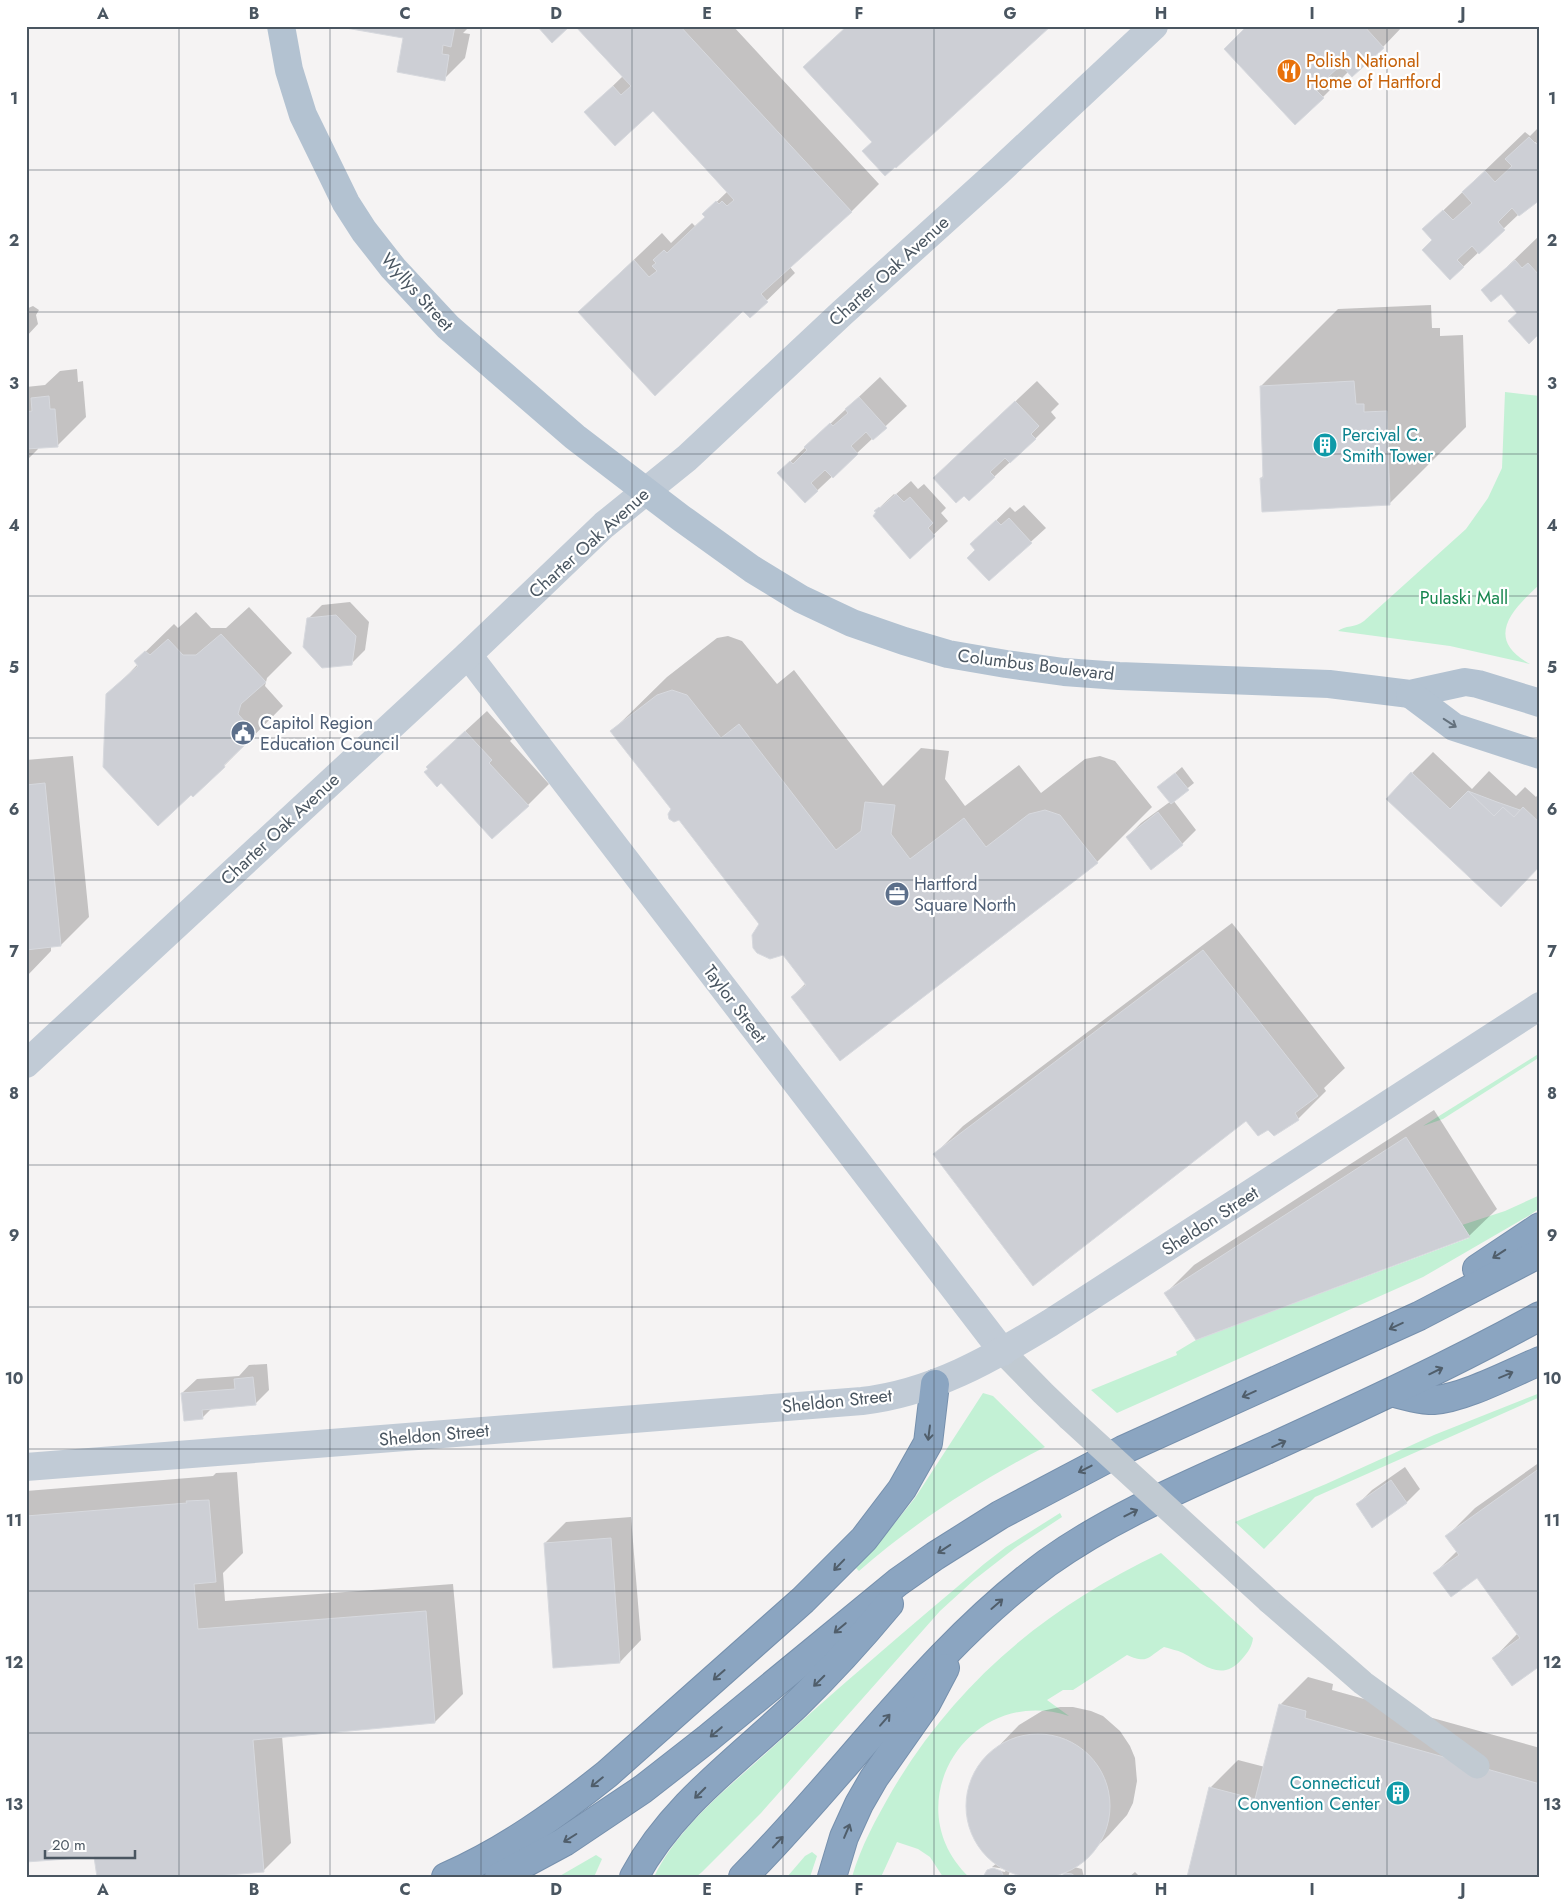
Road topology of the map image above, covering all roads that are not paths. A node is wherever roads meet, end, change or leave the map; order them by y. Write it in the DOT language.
graph roads {
  1 [pos="281,26"];
  2 [pos="1154,26"];
  3 [pos="646,491"];
  4 [pos="468,655"];
  5 [pos="1410,694"];
  6 [pos="1540,703"];
  7 [pos="1540,755"];
  8 [pos="1540,1006"];
  9 [pos="31,1052"];
  10 [pos="1540,1227"];
  11 [pos="1540,1253"];
  12 [pos="1440,1305"];
  13 [pos="1540,1316"];
  14 [pos="1003,1352"];
  15 [pos="1540,1361"];
  16 [pos="935,1384"];
  17 [pos="1392,1392"];
  18 [pos="26,1467"];
  19 [pos="920,1566"];
  20 [pos="962,1637"];
  21 [pos="1477,1766"];
  22 [pos="446,1877"];
  23 [pos="499,1877"];
  24 [pos="634,1877"];
  25 [pos="743,1877"];
  26 [pos="832,1877"];
  1 -- 3 [label="main road, Wyllys Street"];
  2 -- 3 [label="street, Charter Oak Avenue"];
  3 -- 4 [label="street, Charter Oak Avenue"];
  3 -- 5 [label="main road, Columbus Boulevard"];
  4 -- 9 [label="street, Charter Oak Avenue"];
  4 -- 14 [label="street, Taylor Street"];
  5 -- 6 [label="main road, Columbus Boulevard"];
  5 -- 7 [label="main road, Columbus Boulevard, one-way"];
  8 -- 14 [label="street, Sheldon Street"];
  10 -- 12 [label="highway, one-way"];
  11 -- 12 [label="highway"];
  12 -- 19 [label="highway, one-way"];
  17 -- 13 [label="highway, one-way"];
  14 -- 16 [label="street, Sheldon Street"];
  14 -- 21 [label="street, bridge"];
  17 -- 15 [label="highway, one-way"];
  16 -- 18 [label="street, Sheldon Street"];
  16 -- 22 [label="highway, one-way"];
  20 -- 17 [label="highway, one-way"];
  19 -- 23 [label="highway, one-way"];
  19 -- 24 [label="highway, one-way"];
  25 -- 20 [label="highway, one-way"];
  26 -- 20 [label="highway, one-way"];
}
